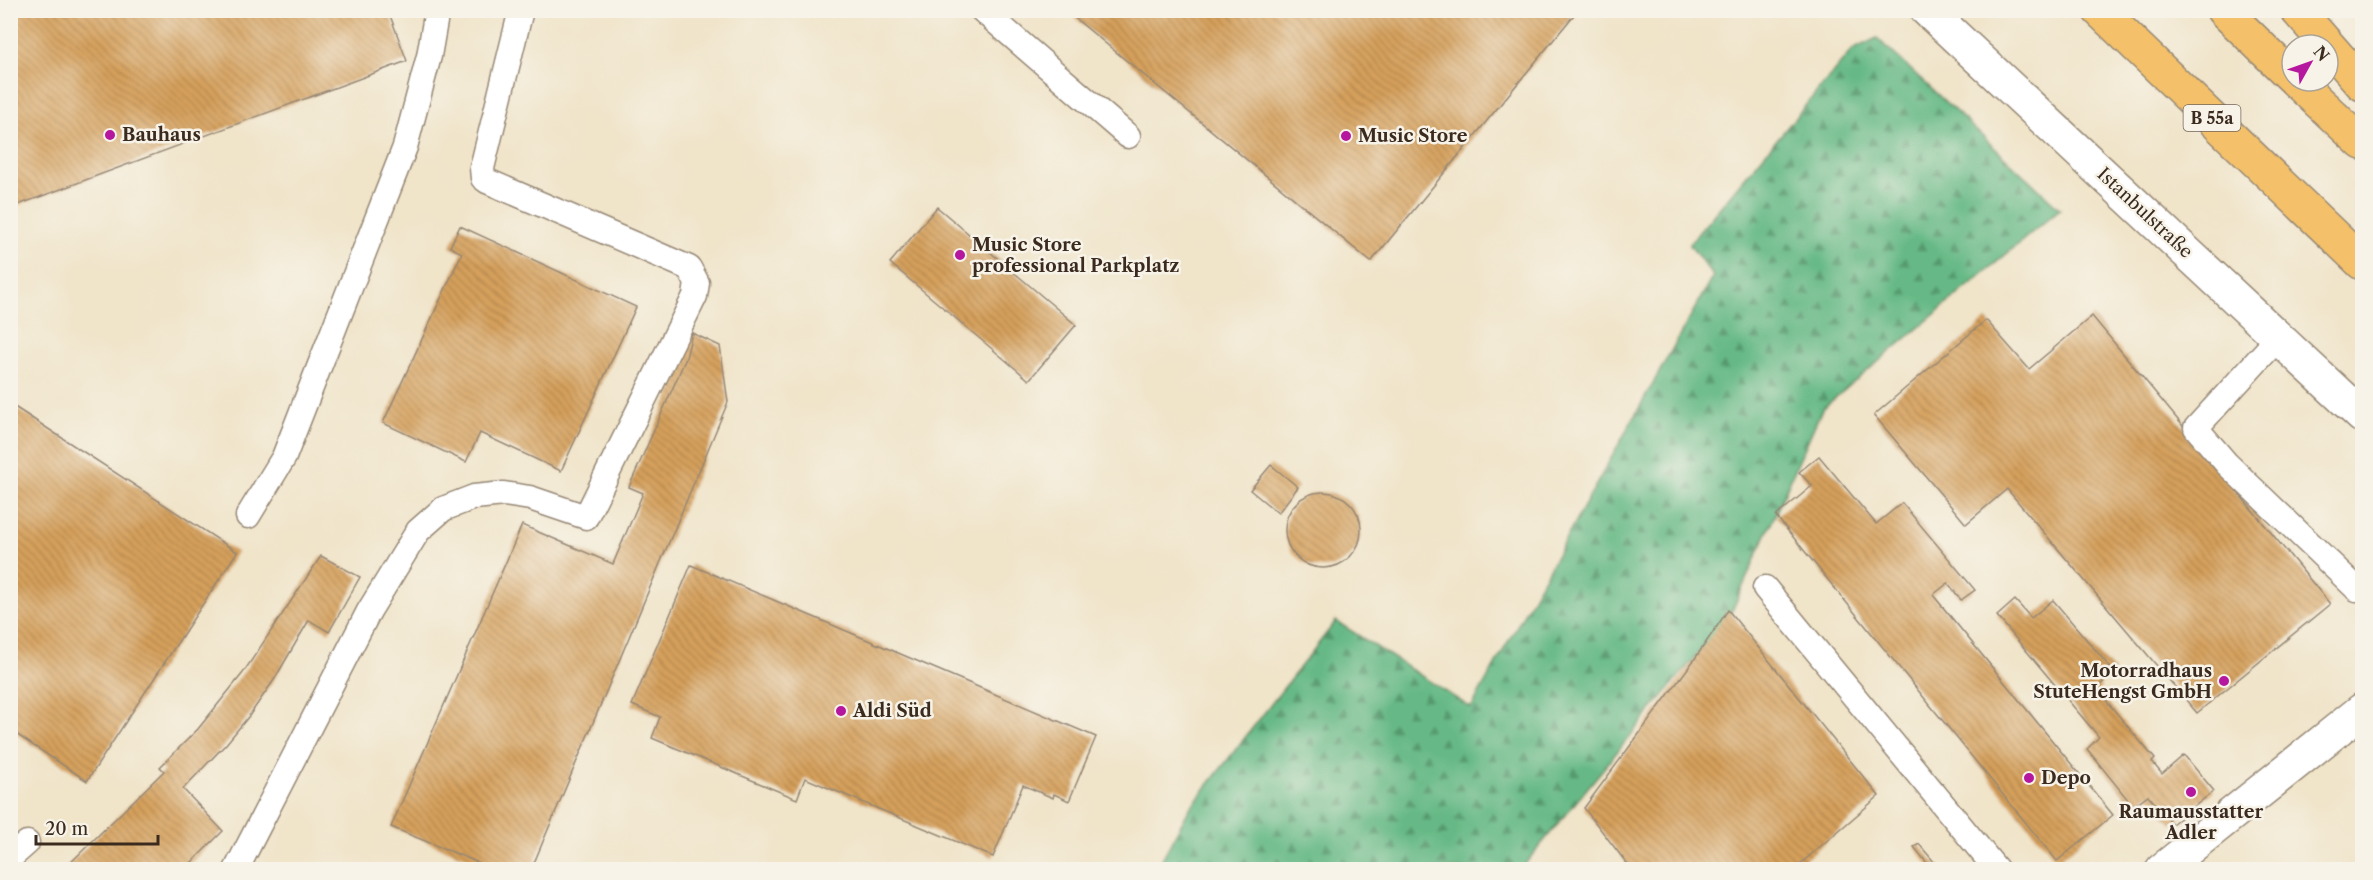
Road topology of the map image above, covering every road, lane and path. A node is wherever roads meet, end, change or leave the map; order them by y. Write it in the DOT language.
graph roads {
  1 [pos="437,10"];
  2 [pos="521,10"];
  3 [pos="982,10"];
  4 [pos="1927,10"];
  5 [pos="2099,10"];
  6 [pos="2223,10"];
  7 [pos="2297,10"];
  8 [pos="2280,65"];
  9 [pos="2362,84"];
  10 [pos="2309,93"];
  11 [pos="1128,136"];
  12 [pos="2362,143"];
  13 [pos="2362,263"];
  14 [pos="2278,338"];
  15 [pos="2362,416"];
  16 [pos="248,516"];
  17 [pos="1765,588"];
  18 [pos="2357,589"];
  19 [pos="2362,710"];
  20 [pos="236,870"];
  21 [pos="1997,870"];
  22 [pos="2162,870"];
  1 -- 16 [label="lane"];
  2 -- 20 [label="lane"];
  3 -- 11 [label="lane"];
  4 -- 14 [label="street, Istanbulstraße"];
  5 -- 13 [label="highway, B 55a"];
  6 -- 8 [label="highway"];
  7 -- 9 [label="highway"];
  10 -- 12 [label="highway"];
  14 -- 15 [label="street, Istanbulstraße"];
  14 -- 18 [label="lane"];
  17 -- 21 [label="lane"];
  19 -- 22 [label="street"];
}
